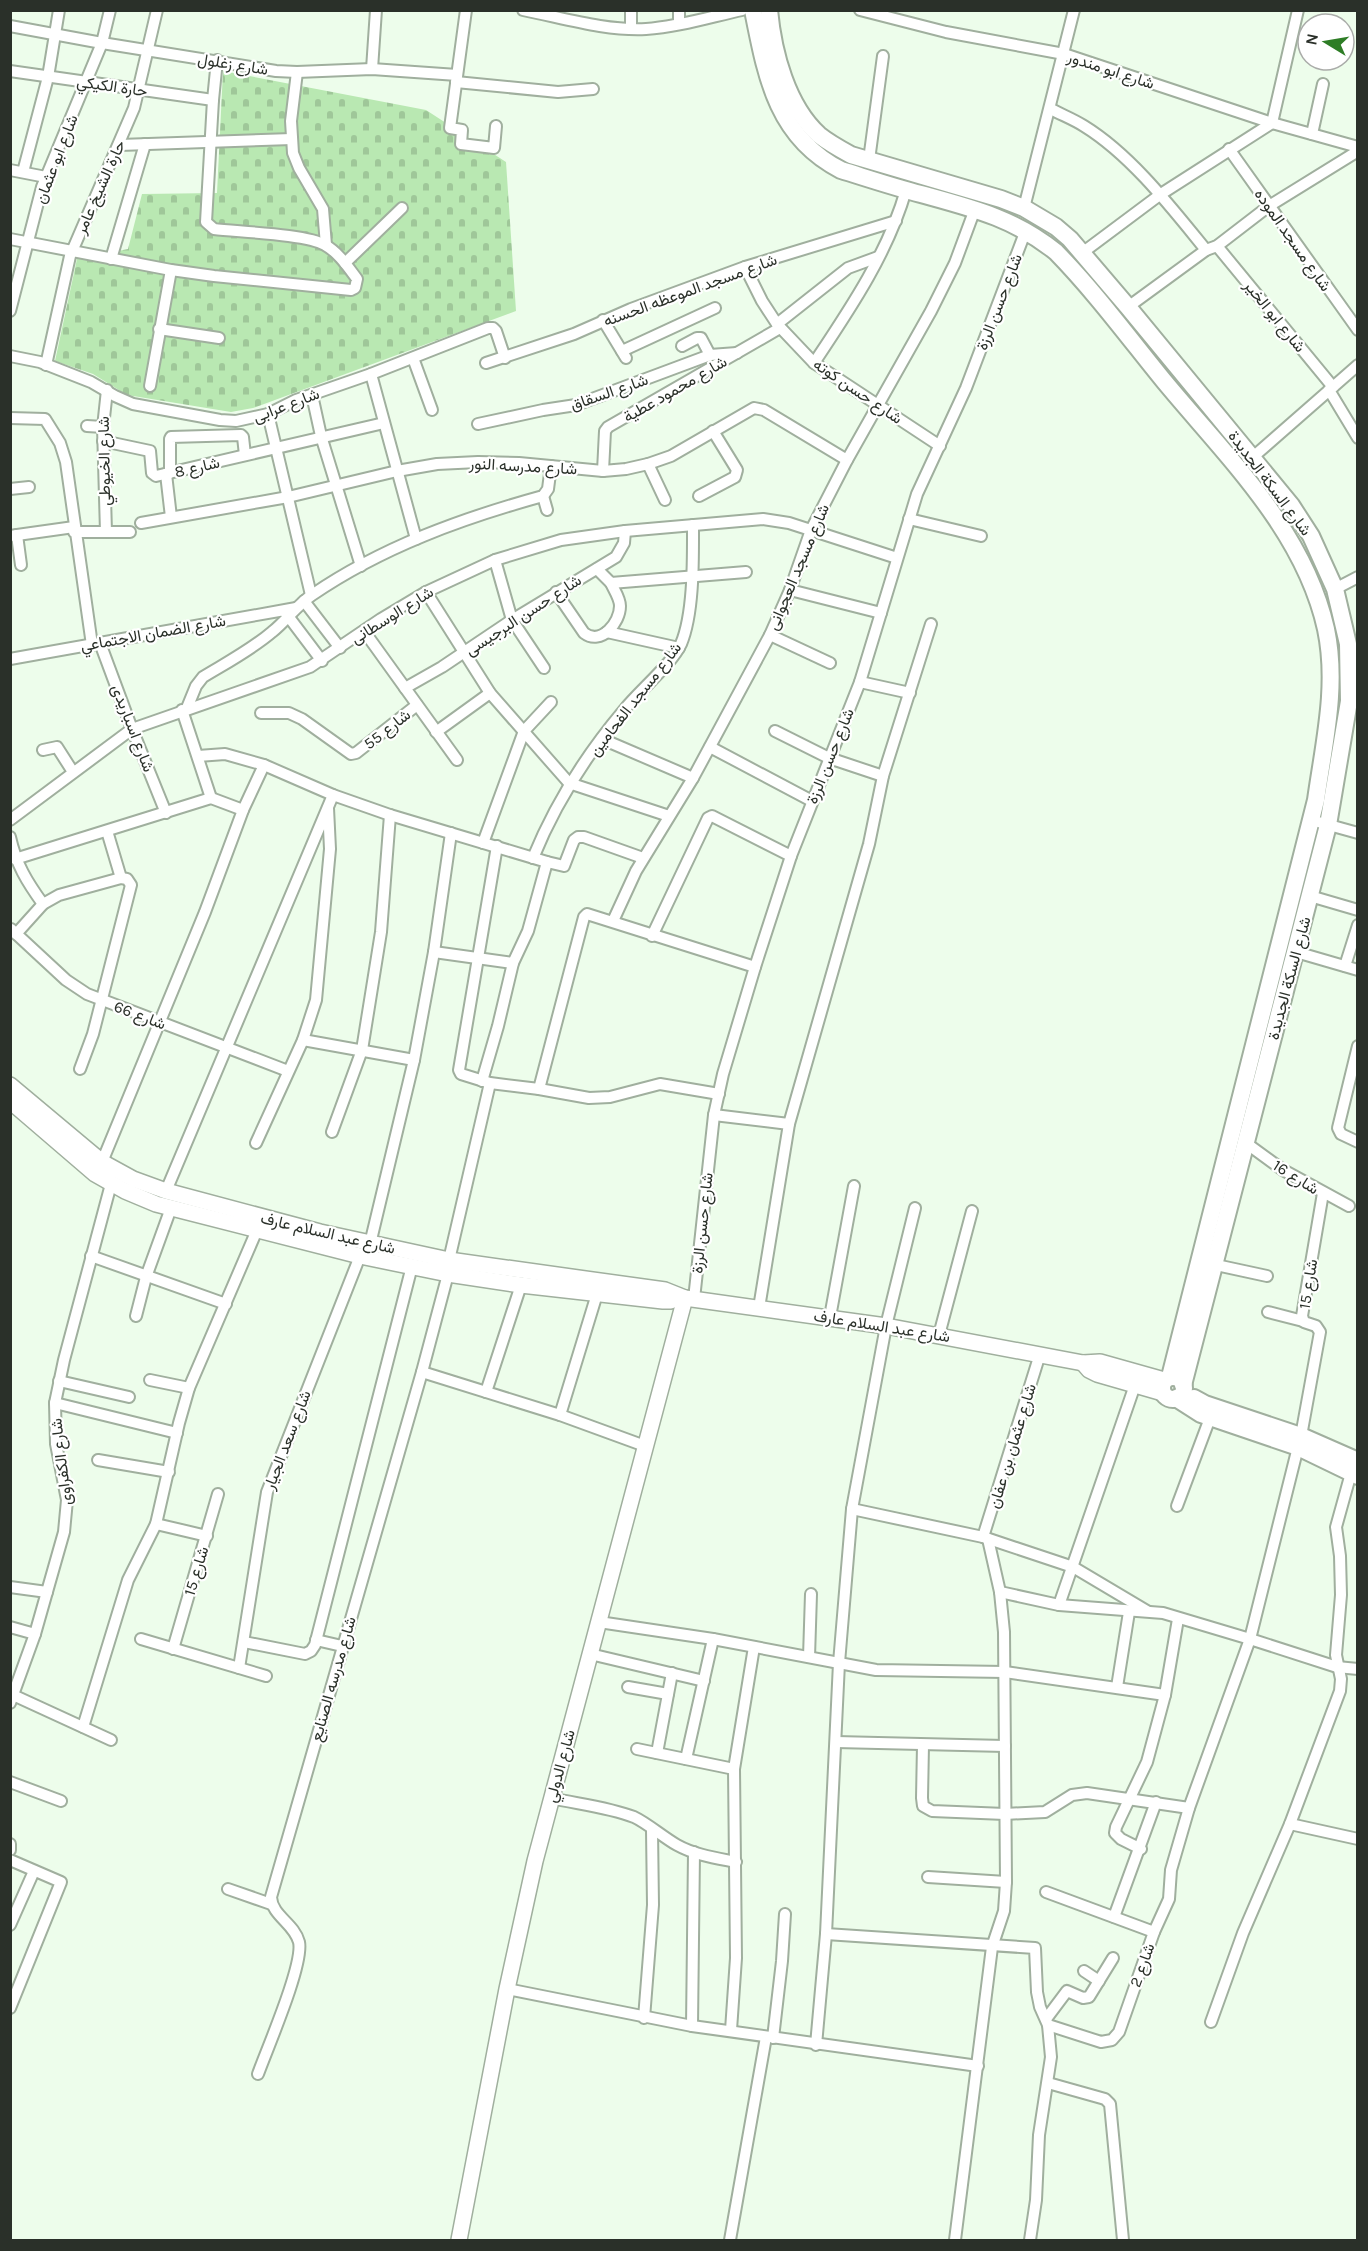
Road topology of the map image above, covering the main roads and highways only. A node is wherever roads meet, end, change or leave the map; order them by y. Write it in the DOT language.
graph roads {
  1 [pos="753,10"];
  2 [pos="769,10"];
  3 [pos="1354,673"];
  4 [pos="1173,1387"];
  5 [pos="1300,1442"];
  6 [pos="1355,1470"];
  1 -- 4 [label="main road, شارع السكة الجديدة"];
  2 -- 3 [label="main road, شارع السكة الجديدة"];
  3 -- 4 [label="main road, شارع السكة الجديدة"];
  4 -- 5 [label="main road, شارع عبد السلام عارف"];
  4 -- 5 [label="main road, شارع عبد السلام عارف"];
  5 -- 6 [label="main road, شارع عبد السلام عارف"];
}
